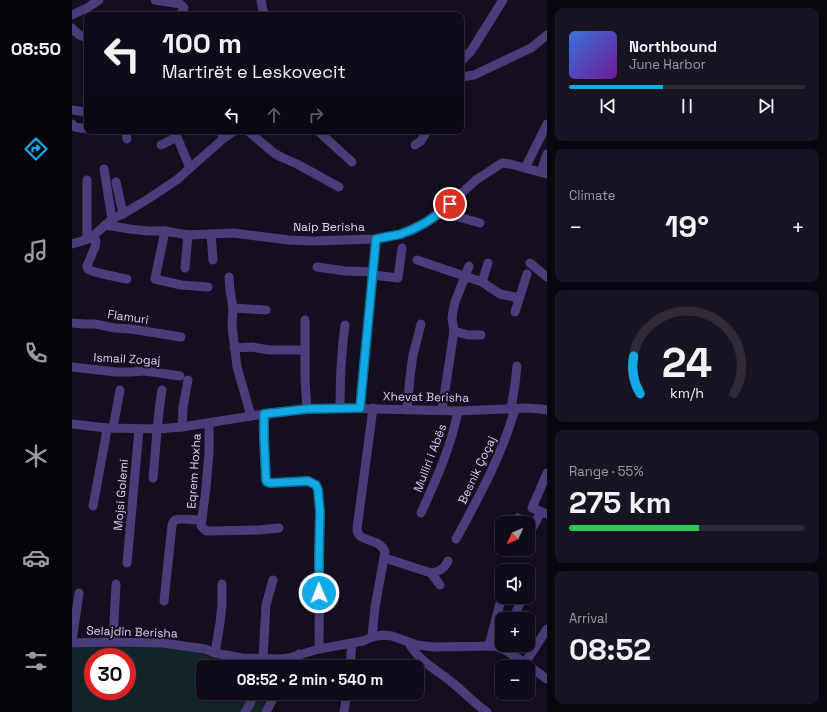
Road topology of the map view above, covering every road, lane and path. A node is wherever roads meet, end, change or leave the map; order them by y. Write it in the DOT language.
graph roads {
  1 [pos="99,0"];
  2 [pos="155,0"];
  3 [pos="261,0"];
  4 [pos="503,0"];
  5 [pos="183,12"];
  6 [pos="264,12"];
  7 [pos="72,15"];
  8 [pos="72,28"];
  9 [pos="547,35"];
  10 [pos="84,37"];
  11 [pos="464,58"];
  12 [pos="464,77"];
  13 [pos="72,110"];
  14 [pos="84,112"];
  15 [pos="72,124"];
  16 [pos="547,124"];
  17 [pos="84,128"];
  18 [pos="222,134"];
  19 [pos="252,134"];
  20 [pos="321,134"];
  21 [pos="425,134"];
  22 [pos="161,145"];
  23 [pos="415,145"];
  24 [pos="547,154"];
  25 [pos="352,162"];
  26 [pos="190,168"];
  27 [pos="525,168"];
  28 [pos="104,169"];
  29 [pos="544,173"];
  30 [pos="87,180"];
  31 [pos="116,182"];
  32 [pos="339,187"];
  33 [pos="441,212"];
  34 [pos="123,214"];
  35 [pos="112,219"];
  36 [pos="480,223"];
  37 [pos="105,225"];
  38 [pos="165,231"];
  39 [pos="211,234"];
  40 [pos="188,235"];
  41 [pos="90,237"];
  42 [pos="376,239"];
  43 [pos="72,244"];
  44 [pos="402,248"];
  45 [pos="212,260"];
  46 [pos="416,260"];
  47 [pos="488,263"];
  48 [pos="530,263"];
  49 [pos="469,266"];
  50 [pos="317,267"];
  51 [pos="185,268"];
  52 [pos="373,274"];
  53 [pos="527,274"];
  54 [pos="465,276"];
  55 [pos="547,276"];
  56 [pos="229,277"];
  57 [pos="127,279"];
  58 [pos="482,282"];
  59 [pos="208,287"];
  60 [pos="519,298"];
  61 [pos="233,308"];
  62 [pos="266,310"];
  63 [pos="515,312"];
  64 [pos="305,320"];
  65 [pos="72,322"];
  66 [pos="421,324"];
  67 [pos="345,325"];
  68 [pos="454,331"];
  69 [pos="481,335"];
  70 [pos="181,337"];
  71 [pos="234,348"];
  72 [pos="305,350"];
  73 [pos="517,366"];
  74 [pos="72,367"];
  75 [pos="120,390"];
  76 [pos="162,390"];
  77 [pos="340,408"];
  78 [pos="360,408"];
  79 [pos="373,408"];
  80 [pos="307,409"];
  81 [pos="513,409"];
  82 [pos="407,410"];
  83 [pos="442,410"];
  84 [pos="547,410"];
  85 [pos="458,411"];
  86 [pos="264,414"];
  87 [pos="251,416"];
  88 [pos="209,423"];
  89 [pos="72,424"];
  90 [pos="182,427"];
  91 [pos="110,428"];
  92 [pos="140,429"];
  93 [pos="157,429"];
  94 [pos="547,473"];
  95 [pos="153,478"];
  96 [pos="92,506"];
  97 [pos="421,513"];
  98 [pos="544,513"];
  99 [pos="202,520"];
  100 [pos="535,525"];
  101 [pos="279,528"];
  102 [pos="456,539"];
  103 [pos="385,558"];
  104 [pos="448,561"];
  105 [pos="128,563"];
  106 [pos="431,574"];
  107 [pos="273,580"];
  108 [pos="116,584"];
  109 [pos="222,584"];
  110 [pos="440,585"];
  111 [pos="79,593"];
  112 [pos="164,601"];
  113 [pos="500,604"];
  114 [pos="547,629"];
  115 [pos="372,637"];
  116 [pos="72,642"];
  117 [pos="113,642"];
  118 [pos="352,643"];
  119 [pos="408,643"];
  120 [pos="489,645"];
  121 [pos="495,646"];
  122 [pos="319,649"];
  123 [pos="510,652"];
  124 [pos="215,653"];
  125 [pos="298,654"];
  126 [pos="242,658"];
  127 [pos="263,658"];
  128 [pos="244,660"];
  129 [pos="294,660"];
  130 [pos="351,660"];
  131 [pos="521,660"];
  132 [pos="527,660"];
  133 [pos="535,670"];
  134 [pos="547,679"];
  135 [pos="251,700"];
  136 [pos="272,700"];
  137 [pos="346,700"];
  138 [pos="474,708"];
  139 [pos="245,712"];
  140 [pos="266,712"];
  141 [pos="344,712"];
  142 [pos="487,712"];
  1 -- 7 [label="street"];
  2 -- 5 [label="street"];
  3 -- 6 [label="street"];
  4 -- 11 [label="street"];
  8 -- 10 [label="street"];
  9 -- 12 [label="street"];
  13 -- 14 [label="street"];
  15 -- 17 [label="street"];
  16 -- 27 [label="street"];
  18 -- 26 [label="street"];
  19 -- 32 [label="street"];
  20 -- 25 [label="street"];
  21 -- 23 [label="street"];
  22 -- 26 [label="street"];
  24 -- 29 [label="street"];
  26 -- 34 [label="street"];
  27 -- 29 [label="street, Naip Berisha"];
  27 -- 33 [label="street, Naip Berisha"];
  28 -- 35 [label="street"];
  30 -- 41 [label="street"];
  31 -- 34 [label="street"];
  33 -- 36 [label="street"];
  33 -- 42 [label="street, Naip Berisha"];
  34 -- 35 [label="street"];
  35 -- 37 [label="street"];
  37 -- 38 [label="street, Naip Berisha"];
  37 -- 41 [label="street"];
  38 -- 40 [label="street, Naip Berisha"];
  38 -- 59 [label="street"];
  39 -- 40 [label="street, Naip Berisha"];
  39 -- 42 [label="street, Naip Berisha"];
  39 -- 45 [label="street"];
  40 -- 51 [label="street"];
  41 -- 43 [label="street"];
  41 -- 57 [label="street"];
  42 -- 52 [label="street"];
  44 -- 52 [label="street"];
  46 -- 54 [label="street"];
  47 -- 58 [label="street"];
  48 -- 55 [label="street"];
  49 -- 54 [label="street"];
  50 -- 52 [label="street"];
  52 -- 78 [label="street"];
  53 -- 60 [label="street"];
  54 -- 58 [label="street"];
  54 -- 68 [label="street"];
  56 -- 61 [label="street"];
  58 -- 60 [label="street"];
  60 -- 63 [label="street"];
  61 -- 62 [label="street"];
  61 -- 71 [label="street"];
  64 -- 72 [label="street"];
  65 -- 70 [label="street, Flamuri"];
  66 -- 82 [label="street"];
  67 -- 77 [label="street"];
  68 -- 69 [label="street"];
  68 -- 83 [label="street"];
  71 -- 72 [label="street"];
  71 -- 87 [label="street"];
  72 -- 80 [label="street"];
  73 -- 81 [label="street"];
  74 -- 90 [label="street, Ismail Zogaj"];
  75 -- 91 [label="street"];
  76 -- 93 [label="street"];
  77 -- 78 [label="street, Xhevat Berisha"];
  77 -- 80 [label="street, Xhevat Berisha"];
  78 -- 79 [label="street, Xhevat Berisha"];
  79 -- 82 [label="street, Xhevat Berisha"];
  79 -- 103 [label="street"];
  80 -- 86 [label="street, Xhevat Berisha"];
  81 -- 84 [label="street, Xhevat Berisha"];
  81 -- 85 [label="street, Xhevat Berisha"];
  81 -- 102 [label="street, Besnik Çoçaj"];
  82 -- 83 [label="street, Xhevat Berisha"];
  83 -- 85 [label="street, Xhevat Berisha"];
  85 -- 97 [label="street, Mulliri i Abës"];
  86 -- 87 [label="street, Xhevat Berisha"];
  86 -- 122 [label="street"];
  87 -- 88 [label="street, Xhevat Berisha"];
  88 -- 90 [label="street, Xhevat Berisha"];
  88 -- 99 [label="street, Eqrem Hoxha"];
  89 -- 91 [label="street, Xhevat Berisha"];
  90 -- 93 [label="street, Xhevat Berisha"];
  91 -- 92 [label="street, Xhevat Berisha"];
  91 -- 96 [label="street"];
  92 -- 93 [label="street, Xhevat Berisha"];
  92 -- 105 [label="street, Mojsi Golemi"];
  93 -- 95 [label="street"];
  94 -- 98 [label="street"];
  98 -- 100 [label="street"];
  99 -- 101 [label="street, Eqrem Hoxha"];
  99 -- 112 [label="street, Eqrem Hoxha"];
  103 -- 106 [label="street"];
  103 -- 115 [label="street"];
  104 -- 106 [label="street"];
  106 -- 110 [label="street"];
  107 -- 127 [label="street"];
  108 -- 117 [label="street"];
  109 -- 124 [label="street"];
  111 -- 116 [label="street, Selajdin Berisha"];
  113 -- 120 [label="street"];
  114 -- 132 [label="street"];
  115 -- 118 [label="street, Selajdin Berisha"];
  115 -- 119 [label="street, Selajdin Berisha"];
  116 -- 117 [label="street, Selajdin Berisha"];
  117 -- 124 [label="street, Selajdin Berisha"];
  118 -- 122 [label="street, Selajdin Berisha"];
  118 -- 130 [label="street"];
  119 -- 120 [label="street"];
  119 -- 138 [label="street"];
  120 -- 121 [label="street"];
  122 -- 125 [label="street, Selajdin Berisha"];
  123 -- 131 [label="street"];
  124 -- 126 [label="street, Selajdin Berisha"];
  125 -- 127 [label="street, Selajdin Berisha"];
  125 -- 129 [label="street"];
  126 -- 127 [label="street, Selajdin Berisha"];
  126 -- 128 [label="street"];
  133 -- 134 [label="street"];
  135 -- 139 [label="street"];
  136 -- 140 [label="street"];
  137 -- 141 [label="street"];
  138 -- 142 [label="street"];
}
